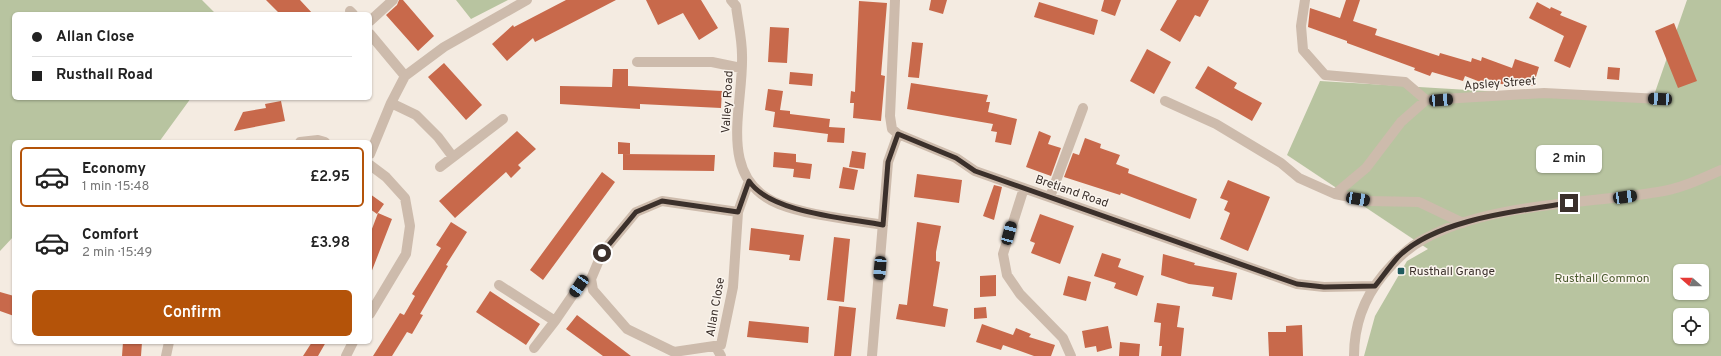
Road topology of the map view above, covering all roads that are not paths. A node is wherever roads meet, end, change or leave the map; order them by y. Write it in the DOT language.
graph roads {
  1 [pos="393,0"];
  2 [pos="527,0"];
  3 [pos="731,0"];
  4 [pos="895,0"];
  5 [pos="1305,0"];
  6 [pos="372,19"];
  7 [pos="372,36"];
  8 [pos="637,62"];
  9 [pos="741,68"];
  10 [pos="405,76"];
  11 [pos="1660,99"];
  12 [pos="1426,100"];
  13 [pos="1165,101"];
  14 [pos="391,104"];
  15 [pos="1083,108"];
  16 [pos="503,119"];
  17 [pos="898,134"];
  18 [pos="372,149"];
  19 [pos="453,157"];
  20 [pos="372,167"];
  21 [pos="440,168"];
  22 [pos="1721,170"];
  23 [pos="749,181"];
  24 [pos="1024,188"];
  25 [pos="1335,194"];
  26 [pos="1050,197"];
  27 [pos="738,212"];
  28 [pos="1463,223"];
  29 [pos="883,225"];
  30 [pos="591,279"];
  31 [pos="500,285"];
  32 [pos="1375,286"];
  33 [pos="372,311"];
  34 [pos="555,321"];
  35 [pos="169,344"];
  36 [pos="352,344"];
  37 [pos="716,347"];
  38 [pos="534,348"];
  39 [pos="166,356"];
  40 [pos="346,356"];
  41 [pos="721,356"];
  42 [pos="872,356"];
  43 [pos="1071,356"];
  44 [pos="1354,356"];
  1 -- 6 [label="street"];
  2 -- 10 [label="street"];
  3 -- 9 [label="street, Valley Road"];
  4 -- 17 [label="street"];
  5 -- 12 [label="street"];
  7 -- 10 [label="street"];
  8 -- 9 [label="street"];
  9 -- 23 [label="street, Valley Road"];
  10 -- 14 [label="street"];
  11 -- 12 [label="street, Apsley Street"];
  12 -- 25 [label="street"];
  13 -- 25 [label="street"];
  14 -- 18 [label="street"];
  14 -- 19 [label="street"];
  15 -- 26 [label="street"];
  16 -- 19 [label="street"];
  17 -- 24 [label="street, Bretland Road"];
  17 -- 29 [label="street"];
  19 -- 21 [label="street"];
  20 -- 33 [label="street"];
  22 -- 28 [label="street"];
  23 -- 27 [label="street, Allan Close"];
  23 -- 29 [label="street, Valley Road"];
  24 -- 26 [label="street, Bretland Road"];
  24 -- 43 [label="street"];
  25 -- 28 [label="street"];
  26 -- 32 [label="street, Bretland Road"];
  27 -- 30 [label="street"];
  27 -- 37 [label="street, Allan Close"];
  28 -- 32 [label="street"];
  29 -- 42 [label="street"];
  30 -- 34 [label="street"];
  30 -- 37 [label="street, Allan Close"];
  31 -- 34 [label="street"];
  32 -- 44 [label="street"];
  34 -- 38 [label="street"];
  35 -- 39 [label="street"];
  36 -- 40 [label="street"];
  37 -- 41 [label="street"];
}
